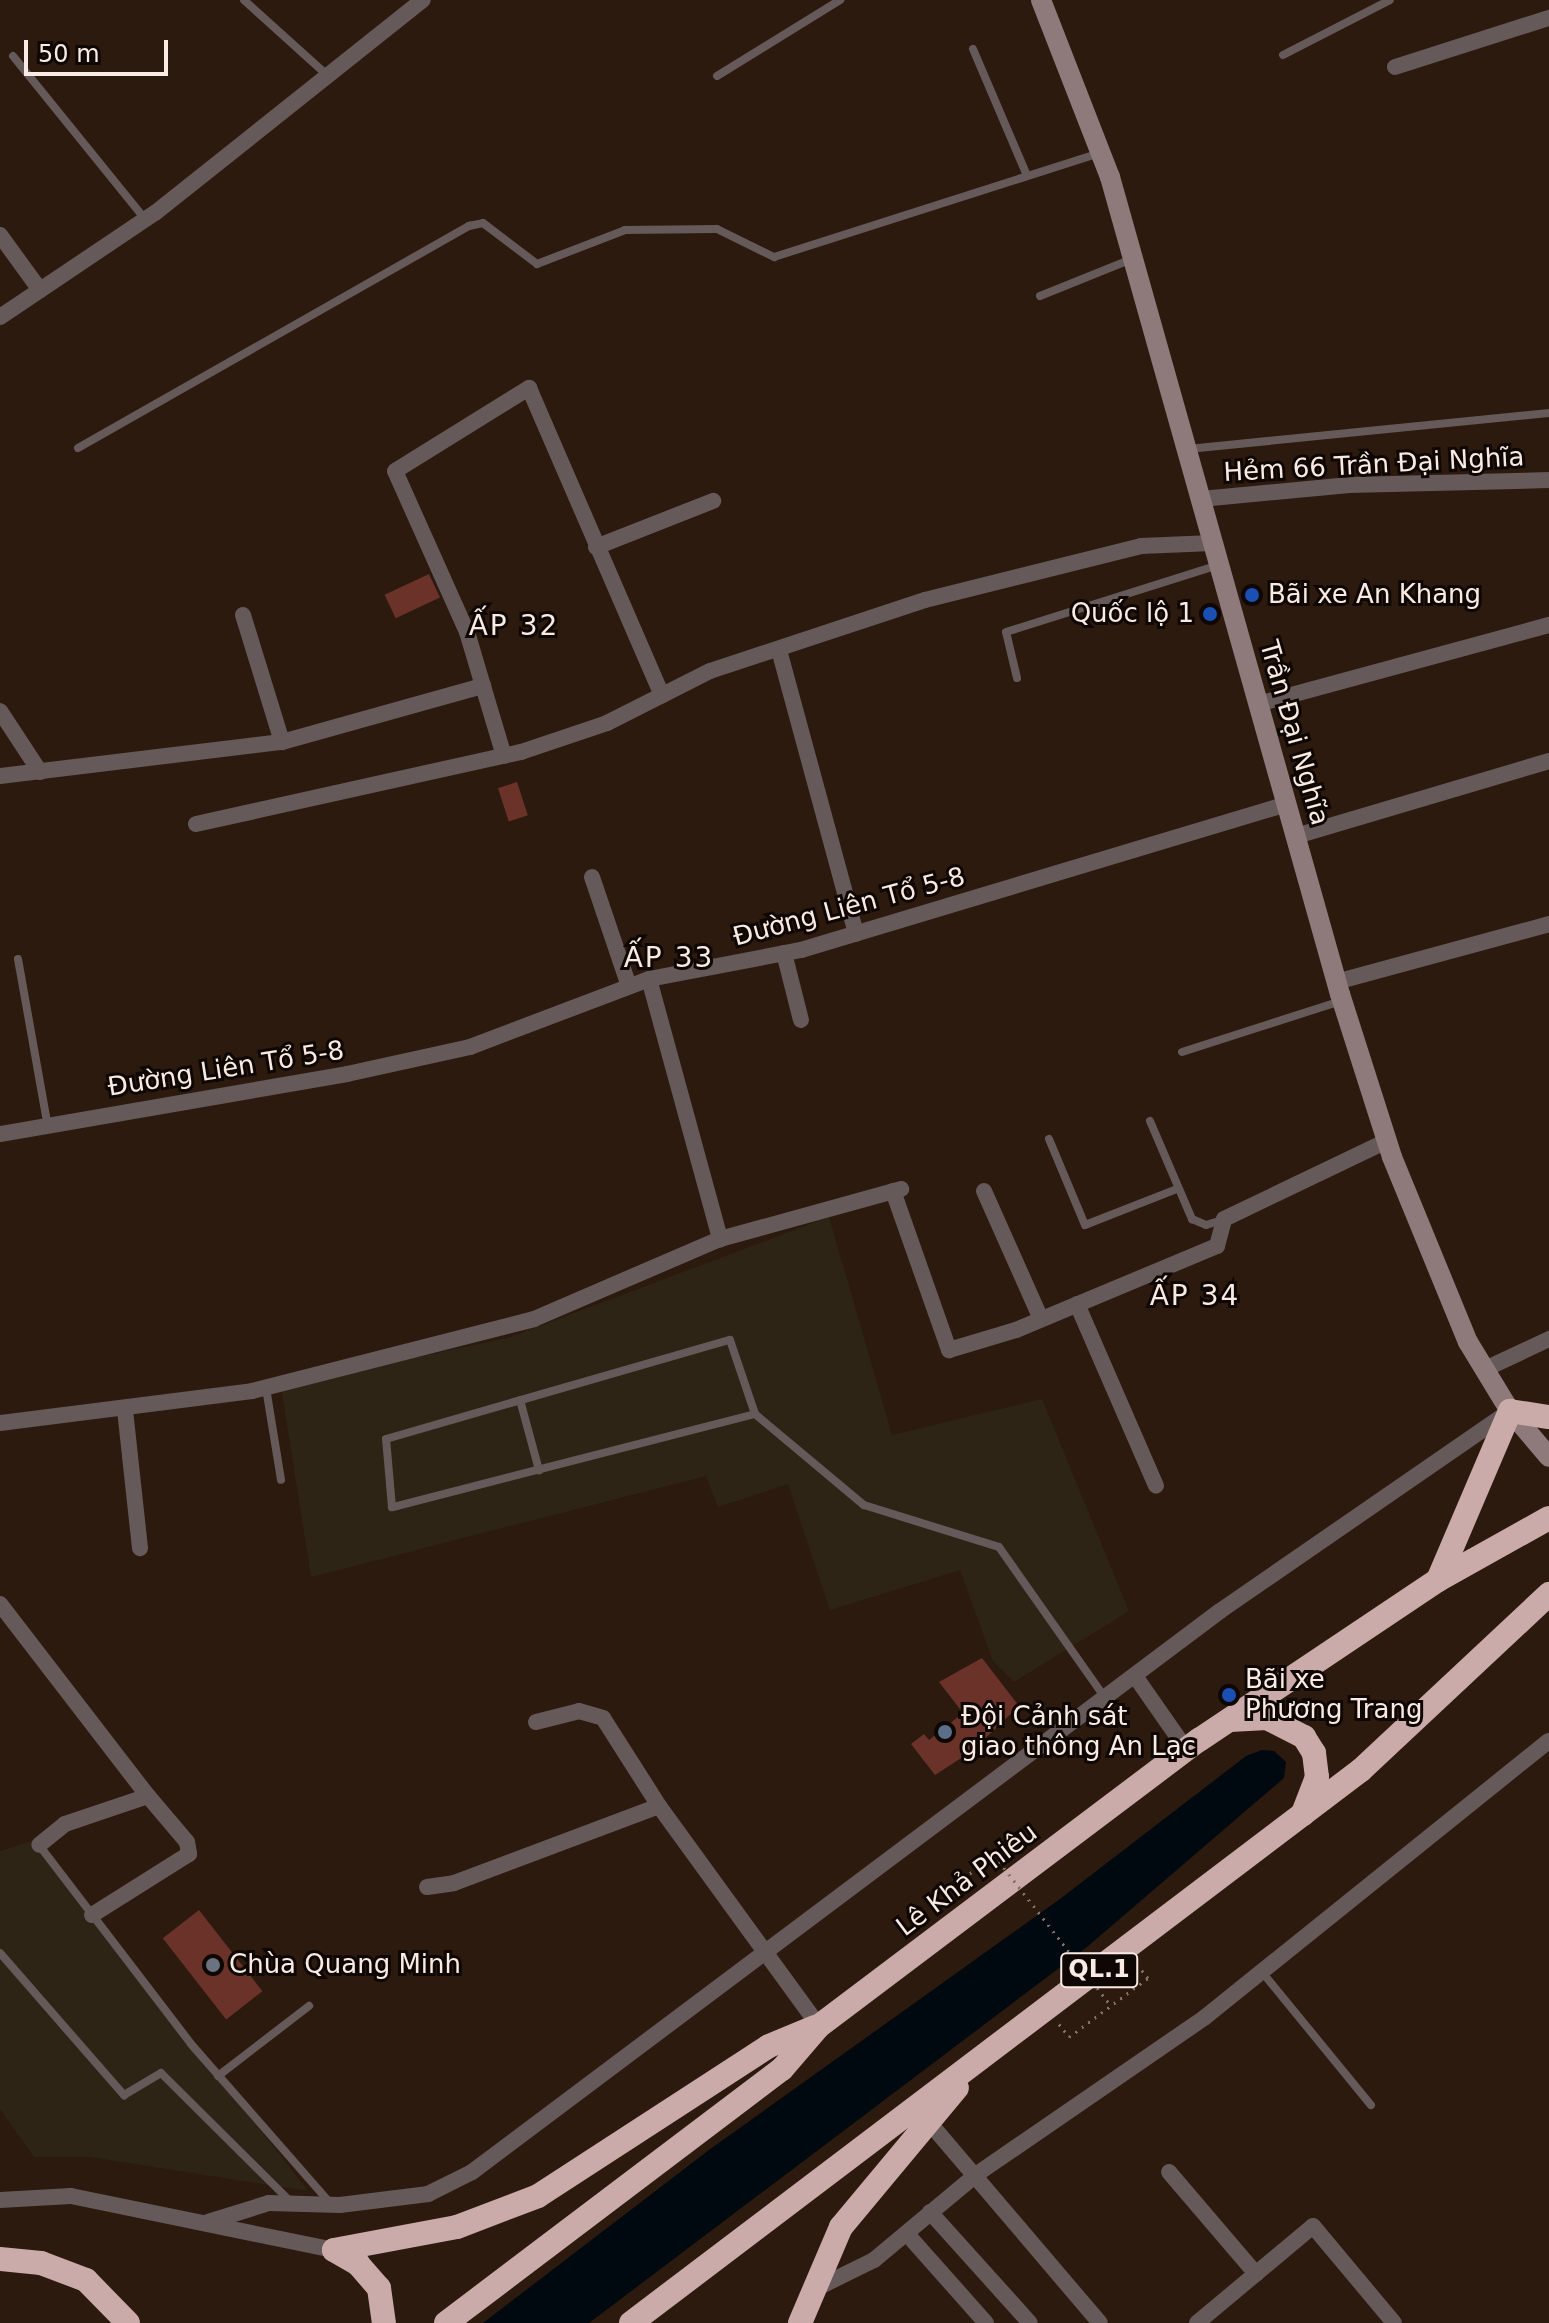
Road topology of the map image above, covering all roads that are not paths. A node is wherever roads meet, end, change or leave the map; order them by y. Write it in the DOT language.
graph roads {
  1 [pos="244,0"];
  2 [pos="423,0"];
  3 [pos="840,0"];
  4 [pos="1041,0"];
  5 [pos="1390,0"];
  6 [pos="1549,18"];
  7 [pos="973,49"];
  8 [pos="1283,55"];
  9 [pos="13,56"];
  10 [pos="1395,67"];
  11 [pos="326,74"];
  12 [pos="717,76"];
  13 [pos="1101,153"];
  14 [pos="1026,173"];
  15 [pos="145,219"];
  16 [pos="0,235"];
  17 [pos="1133,258"];
  18 [pos="40,290"];
  19 [pos="1040,296"];
  20 [pos="0,317"];
  21 [pos="1549,413"];
  22 [pos="78,448"];
  23 [pos="1187,449"];
  24 [pos="1549,480"];
  25 [pos="1201,499"];
  26 [pos="713,501"];
  27 [pos="1213,543"];
  28 [pos="596,547"];
  29 [pos="1219,564"];
  30 [pos="243,615"];
  31 [pos="1549,625"];
  32 [pos="779,650"];
  33 [pos="1017,678"];
  34 [pos="483,686"];
  35 [pos="662,695"];
  36 [pos="1258,704"];
  37 [pos="0,711"];
  38 [pos="282,742"];
  39 [pos="504,756"];
  40 [pos="1549,761"];
  41 [pos="40,772"];
  42 [pos="0,776"];
  43 [pos="1287,804"];
  44 [pos="196,824"];
  45 [pos="1296,836"];
  46 [pos="592,877"];
  47 [pos="1549,924"];
  48 [pos="856,934"];
  49 [pos="784,953"];
  50 [pos="18,959"];
  51 [pos="649,979"];
  52 [pos="629,986"];
  53 [pos="1339,991"];
  54 [pos="801,1020"];
  55 [pos="1182,1052"];
  56 [pos="1150,1121"];
  57 [pos="47,1122"];
  58 [pos="0,1134"];
  59 [pos="1049,1139"];
  60 [pos="1387,1141"];
  61 [pos="1177,1189"];
  62 [pos="984,1191"];
  63 [pos="1224,1219"];
  64 [pos="720,1239"];
  65 [pos="1077,1304"];
  66 [pos="1041,1319"];
  67 [pos="1549,1339"];
  68 [pos="1485,1369"];
  69 [pos="266,1387"];
  70 [pos="520,1400"];
  71 [pos="125,1410"];
  72 [pos="1510,1411"];
  73 [pos="755,1414"];
  74 [pos="1549,1417"];
  75 [pos="0,1423"];
  76 [pos="1549,1457"];
  77 [pos="539,1470"];
  78 [pos="281,1480"];
  79 [pos="1156,1486"];
  80 [pos="1549,1518"];
  81 [pos="140,1548"];
  82 [pos="1438,1580"];
  83 [pos="1549,1594"];
  84 [pos="0,1604"];
  85 [pos="1135,1676"];
  86 [pos="1105,1698"];
  87 [pos="1227,1721"];
  88 [pos="536,1722"];
  89 [pos="1549,1741"];
  90 [pos="1186,1749"];
  91 [pos="148,1796"];
  92 [pos="659,1806"];
  93 [pos="1302,1816"];
  94 [pos="39,1845"];
  95 [pos="427,1887"];
  96 [pos="92,1915"];
  97 [pos="766,1952"];
  98 [pos="0,1953"];
  99 [pos="1262,1972"];
  100 [pos="309,2006"];
  101 [pos="819,2026"];
  102 [pos="990,2051"];
  103 [pos="218,2076"];
  104 [pos="1371,2105"];
  105 [pos="928,2121"];
  106 [pos="1169,2172"];
  107 [pos="977,2174"];
  108 [pos="0,2200"];
  109 [pos="290,2202"];
  110 [pos="331,2204"];
  111 [pos="930,2212"];
  112 [pos="208,2222"];
  113 [pos="907,2234"];
  114 [pos="334,2250"];
  115 [pos="0,2259"];
  116 [pos="1256,2274"];
  117 [pos="815,2289"];
  118 [pos="128,2323"];
  119 [pos="384,2323"];
  120 [pos="446,2323"];
  121 [pos="631,2323"];
  122 [pos="800,2323"];
  123 [pos="986,2323"];
  124 [pos="1030,2323"];
  125 [pos="1100,2323"];
  126 [pos="1197,2323"];
  127 [pos="1394,2323"];
  1 -- 11 [label="lane"];
  2 -- 11 [label="street"];
  3 -- 12 [label="lane"];
  4 -- 13 [label="main road, Trần Đại Nghĩa"];
  5 -- 8 [label="lane"];
  6 -- 10 [label="street"];
  7 -- 14 [label="lane"];
  9 -- 15 [label="lane"];
  11 -- 15 [label="street"];
  13 -- 14 [label="lane"];
  13 -- 17 [label="main road, Trần Đại Nghĩa"];
  14 -- 22 [label="lane"];
  15 -- 18 [label="street"];
  16 -- 18 [label="street"];
  17 -- 19 [label="lane"];
  17 -- 23 [label="main road, Trần Đại Nghĩa"];
  18 -- 20 [label="street"];
  21 -- 23 [label="lane"];
  23 -- 25 [label="main road, Trần Đại Nghĩa"];
  24 -- 25 [label="street, Hẻm 66 Trần Đại Nghĩa"];
  25 -- 27 [label="main road, Trần Đại Nghĩa"];
  26 -- 28 [label="street"];
  27 -- 29 [label="main road, Trần Đại Nghĩa"];
  27 -- 32 [label="street"];
  28 -- 34 [label="street"];
  28 -- 35 [label="street"];
  29 -- 33 [label="lane"];
  29 -- 36 [label="main road, Trần Đại Nghĩa"];
  30 -- 38 [label="street"];
  31 -- 36 [label="street"];
  32 -- 35 [label="street"];
  32 -- 48 [label="street"];
  34 -- 38 [label="street"];
  34 -- 39 [label="street"];
  35 -- 39 [label="street"];
  36 -- 43 [label="main road, Trần Đại Nghĩa"];
  37 -- 41 [label="street"];
  38 -- 41 [label="street"];
  39 -- 44 [label="street"];
  40 -- 45 [label="street"];
  41 -- 42 [label="street"];
  43 -- 45 [label="main road, Trần Đại Nghĩa"];
  43 -- 48 [label="street, Đường Liên Tổ 5-8"];
  45 -- 53 [label="main road, Trần Đại Nghĩa"];
  46 -- 52 [label="street"];
  47 -- 53 [label="street"];
  48 -- 49 [label="street, Đường Liên Tổ 5-8"];
  49 -- 51 [label="street, Đường Liên Tổ 5-8"];
  49 -- 54 [label="street"];
  50 -- 57 [label="lane"];
  51 -- 52 [label="street, Đường Liên Tổ 5-8"];
  51 -- 64 [label="street"];
  52 -- 57 [label="street, Đường Liên Tổ 5-8"];
  53 -- 55 [label="lane"];
  53 -- 60 [label="main road, Trần Đại Nghĩa"];
  56 -- 61 [label="lane"];
  57 -- 58 [label="street, Đường Liên Tổ 5-8"];
  59 -- 61 [label="lane"];
  60 -- 63 [label="street"];
  60 -- 68 [label="main road, Trần Đại Nghĩa"];
  61 -- 63 [label="lane"];
  62 -- 66 [label="street"];
  63 -- 65 [label="street"];
  64 -- 66 [label="street"];
  64 -- 69 [label="street"];
  65 -- 66 [label="street"];
  65 -- 79 [label="street"];
  67 -- 68 [label="street"];
  68 -- 72 [label="main road, Trần Đại Nghĩa"];
  69 -- 71 [label="street"];
  69 -- 78 [label="lane"];
  70 -- 73 [label="lane"];
  70 -- 77 [label="lane"];
  70 -- 77 [label="lane"];
  71 -- 75 [label="street"];
  71 -- 81 [label="street"];
  72 -- 74 [label="highway"];
  72 -- 76 [label="main road, Trần Đại Nghĩa"];
  72 -- 82 [label="highway"];
  72 -- 85 [label="street"];
  73 -- 77 [label="lane"];
  73 -- 86 [label="lane"];
  80 -- 82 [label="highway, Lê Khả Phiêu"];
  82 -- 87 [label="highway, Lê Khả Phiêu"];
  83 -- 93 [label="highway, QL.1"];
  84 -- 91 [label="street"];
  85 -- 86 [label="street"];
  85 -- 90 [label="street"];
  86 -- 97 [label="street"];
  87 -- 90 [label="highway, Lê Khả Phiêu"];
  87 -- 93 [label="highway"];
  88 -- 92 [label="street"];
  89 -- 99 [label="street"];
  90 -- 101 [label="highway, Lê Khả Phiêu"];
  91 -- 94 [label="street"];
  91 -- 96 [label="street"];
  92 -- 95 [label="street"];
  92 -- 97 [label="street"];
  93 -- 102 [label="highway, QL.1"];
  94 -- 96 [label="lane"];
  96 -- 103 [label="lane"];
  97 -- 101 [label="street"];
  97 -- 110 [label="street"];
  98 -- 109 [label="lane"];
  99 -- 104 [label="lane"];
  99 -- 107 [label="street"];
  100 -- 103 [label="lane"];
  101 -- 114 [label="highway"];
  101 -- 120 [label="highway, Lê Khả Phiêu"];
  102 -- 105 [label="highway"];
  102 -- 121 [label="highway, QL.1"];
  103 -- 110 [label="lane"];
  105 -- 107 [label="street"];
  105 -- 117 [label="highway"];
  106 -- 116 [label="street"];
  107 -- 111 [label="street"];
  107 -- 125 [label="street"];
  108 -- 112 [label="street"];
  109 -- 110 [label="street"];
  109 -- 112 [label="street"];
  111 -- 113 [label="street"];
  111 -- 124 [label="street"];
  112 -- 114 [label="street"];
  113 -- 117 [label="street"];
  113 -- 123 [label="street"];
  114 -- 119 [label="highway"];
  115 -- 118 [label="highway"];
  116 -- 126 [label="street"];
  116 -- 127 [label="street"];
  117 -- 122 [label="highway"];
}
